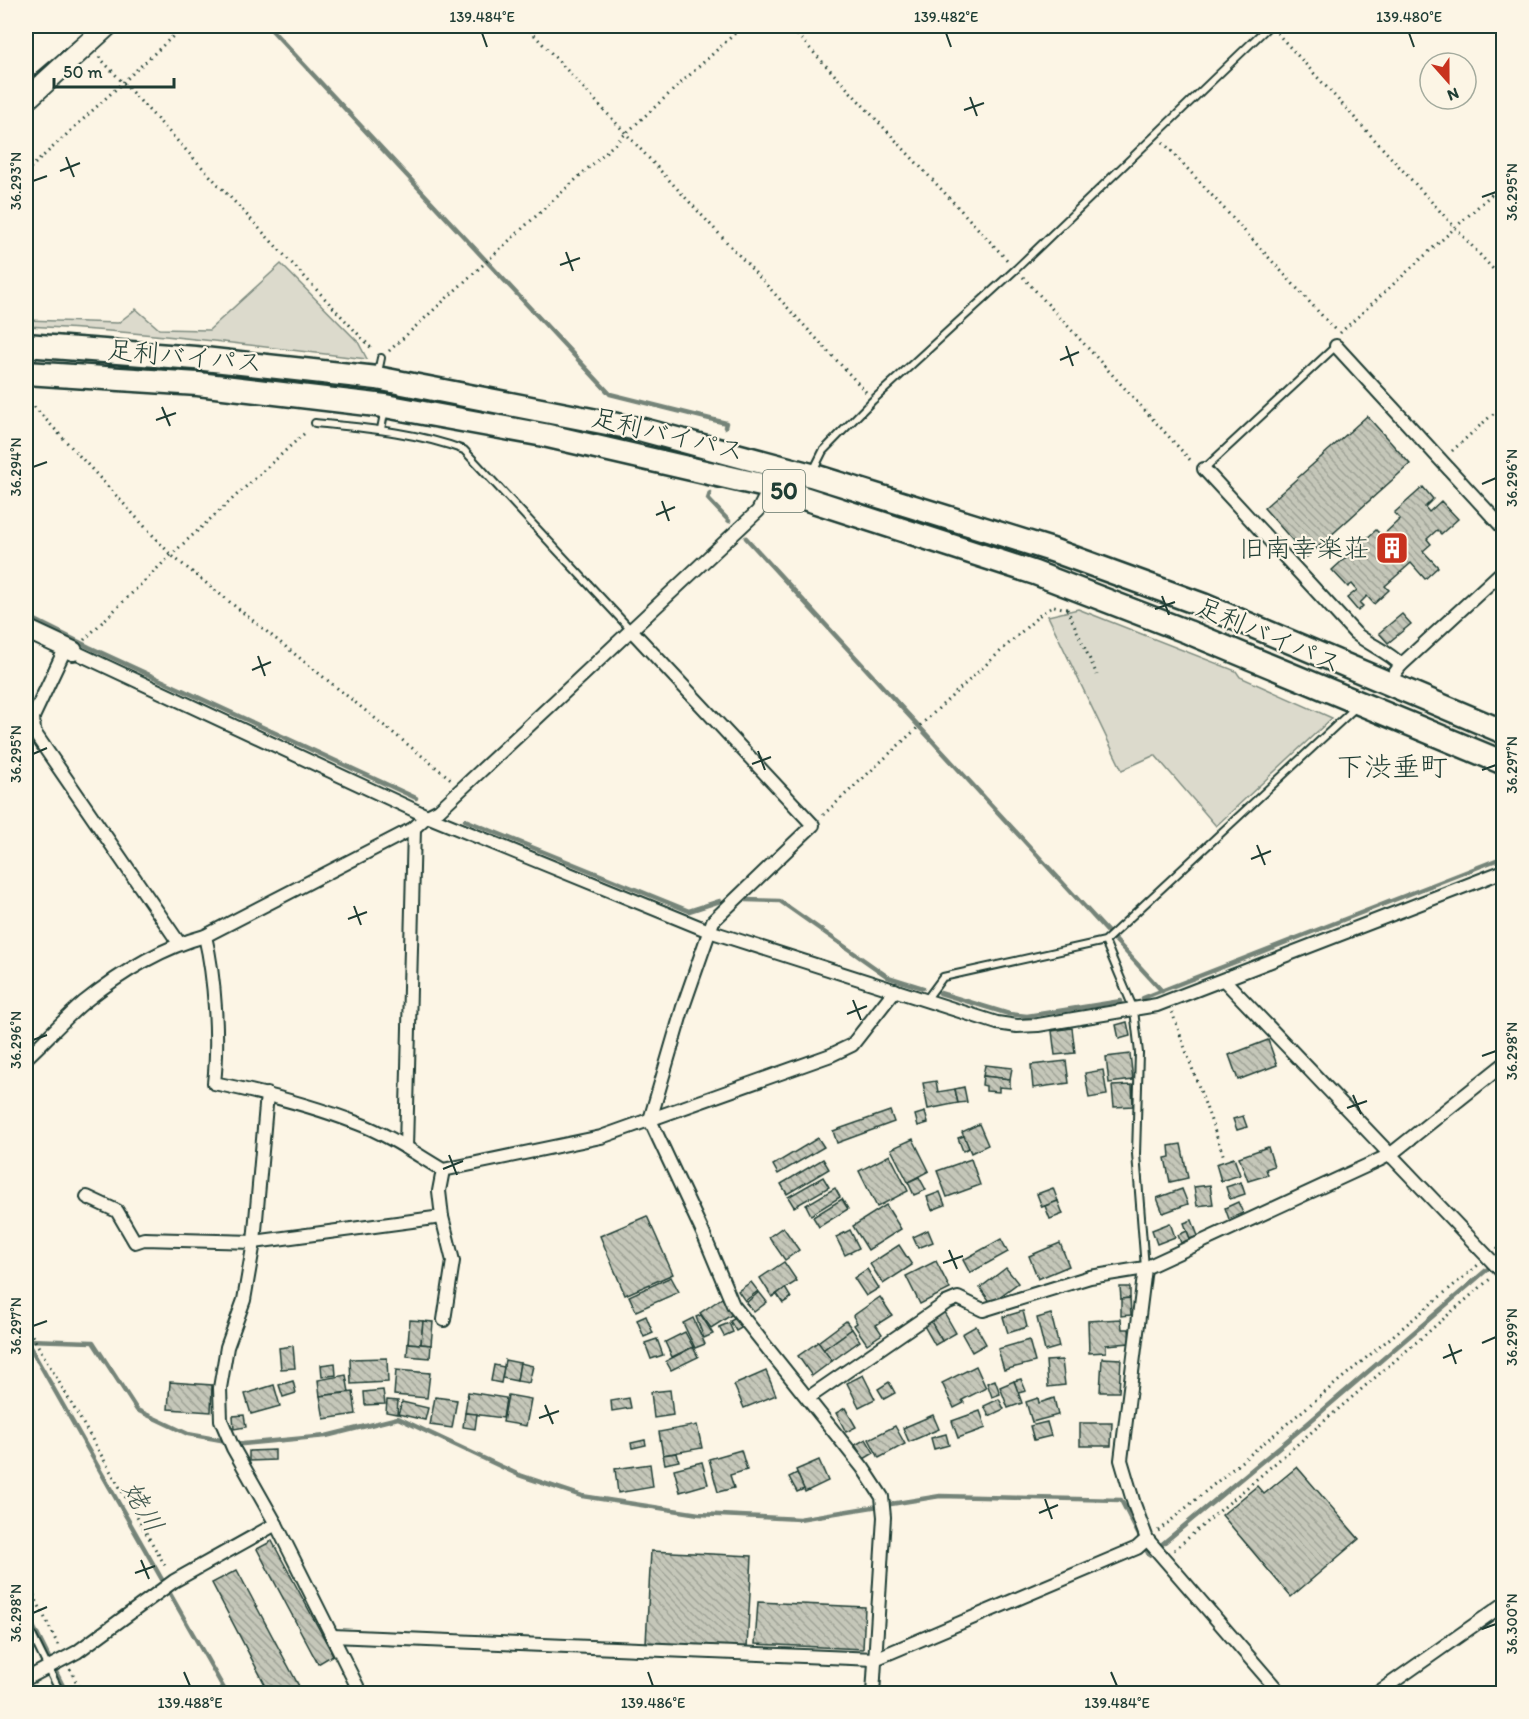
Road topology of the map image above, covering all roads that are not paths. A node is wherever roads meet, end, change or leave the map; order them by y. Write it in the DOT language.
graph roads {
  1 [pos="49,26"];
  2 [pos="75,26"];
  3 [pos="106,26"];
  4 [pos="1269,26"];
  5 [pos="26,45"];
  6 [pos="26,68"];
  7 [pos="26,100"];
  8 [pos="26,345"];
  9 [pos="1336,346"];
  10 [pos="26,373"];
  11 [pos="386,406"];
  12 [pos="315,423"];
  13 [pos="381,429"];
  14 [pos="1204,469"];
  15 [pos="811,475"];
  16 [pos="770,487"];
  17 [pos="1503,529"];
  18 [pos="1503,570"];
  19 [pos="26,629"];
  20 [pos="632,631"];
  21 [pos="69,649"];
  22 [pos="1396,675"];
  23 [pos="1359,704"];
  24 [pos="1503,732"];
  25 [pos="30,734"];
  26 [pos="1503,763"];
  27 [pos="427,816"];
  28 [pos="414,828"];
  29 [pos="1503,871"];
  30 [pos="709,931"];
  31 [pos="205,936"];
  32 [pos="1105,941"];
  33 [pos="179,943"];
  34 [pos="1224,980"];
  35 [pos="895,990"];
  36 [pos="926,1000"];
  37 [pos="1134,1010"];
  38 [pos="27,1053"];
  39 [pos="1503,1064"];
  40 [pos="267,1094"];
  41 [pos="650,1120"];
  42 [pos="406,1148"];
  43 [pos="1391,1154"];
  44 [pos="443,1170"];
  45 [pos="87,1197"];
  46 [pos="442,1217"];
  47 [pos="254,1242"];
  48 [pos="1145,1268"];
  49 [pos="1502,1272"];
  50 [pos="444,1320"];
  51 [pos="808,1398"];
  52 [pos="276,1524"];
  53 [pos="1147,1539"];
  54 [pos="1503,1604"];
  55 [pos="26,1623"];
  56 [pos="332,1636"];
  57 [pos="875,1659"];
  58 [pos="48,1668"];
  59 [pos="26,1679"];
  60 [pos="61,1694"];
  61 [pos="361,1694"];
  62 [pos="873,1694"];
  63 [pos="1281,1694"];
  64 [pos="1376,1694"];
  1 -- 5 [label="main road"];
  2 -- 6 [label="main road"];
  3 -- 7 [label="main road"];
  4 -- 15 [label="lane"];
  8 -- 15 [label="highway, 足利バイパス / 50"];
  9 -- 14 [label="lane"];
  9 -- 17 [label="street"];
  10 -- 11 [label="highway, 足利バイパス / 50"];
  11 -- 13 [label="lane"];
  11 -- 16 [label="highway, 足利バイパス / 50"];
  12 -- 13 [label="lane"];
  13 -- 20 [label="lane"];
  14 -- 22 [label="street"];
  15 -- 22 [label="highway, 足利バイパス / 50"];
  16 -- 20 [label="street"];
  16 -- 23 [label="highway, 足利バイパス / 50"];
  18 -- 22 [label="street"];
  19 -- 21 [label="street"];
  20 -- 27 [label="street"];
  20 -- 30 [label="street"];
  21 -- 25 [label="street"];
  21 -- 27 [label="street"];
  22 -- 24 [label="highway, 足利バイパス / 50"];
  23 -- 26 [label="highway, 足利バイパス / 50"];
  23 -- 32 [label="lane"];
  25 -- 33 [label="street"];
  27 -- 28 [label="street"];
  27 -- 30 [label="street"];
  28 -- 31 [label="street"];
  28 -- 42 [label="street"];
  29 -- 34 [label="street"];
  30 -- 35 [label="street"];
  30 -- 41 [label="street"];
  31 -- 33 [label="street"];
  31 -- 40 [label="street"];
  32 -- 36 [label="lane"];
  32 -- 37 [label="lane"];
  33 -- 38 [label="street"];
  34 -- 37 [label="street"];
  34 -- 43 [label="street"];
  35 -- 36 [label="street"];
  35 -- 41 [label="street"];
  36 -- 37 [label="street"];
  37 -- 48 [label="lane"];
  39 -- 43 [label="street"];
  40 -- 42 [label="street"];
  40 -- 47 [label="street"];
  41 -- 44 [label="street"];
  41 -- 51 [label="street"];
  42 -- 44 [label="street"];
  43 -- 48 [label="street"];
  43 -- 49 [label="street"];
  44 -- 46 [label="street"];
  45 -- 47 [label="street"];
  46 -- 47 [label="street"];
  46 -- 50 [label="street"];
  47 -- 52 [label="street"];
  48 -- 51 [label="street"];
  48 -- 53 [label="street"];
  51 -- 57 [label="street"];
  52 -- 56 [label="street"];
  52 -- 58 [label="street"];
  53 -- 57 [label="street"];
  53 -- 63 [label="street"];
  54 -- 64 [label="street"];
  55 -- 58 [label="lane"];
  56 -- 57 [label="street"];
  56 -- 61 [label="street"];
  57 -- 62 [label="street"];
  58 -- 59 [label="street"];
  58 -- 60 [label="lane"];
}
